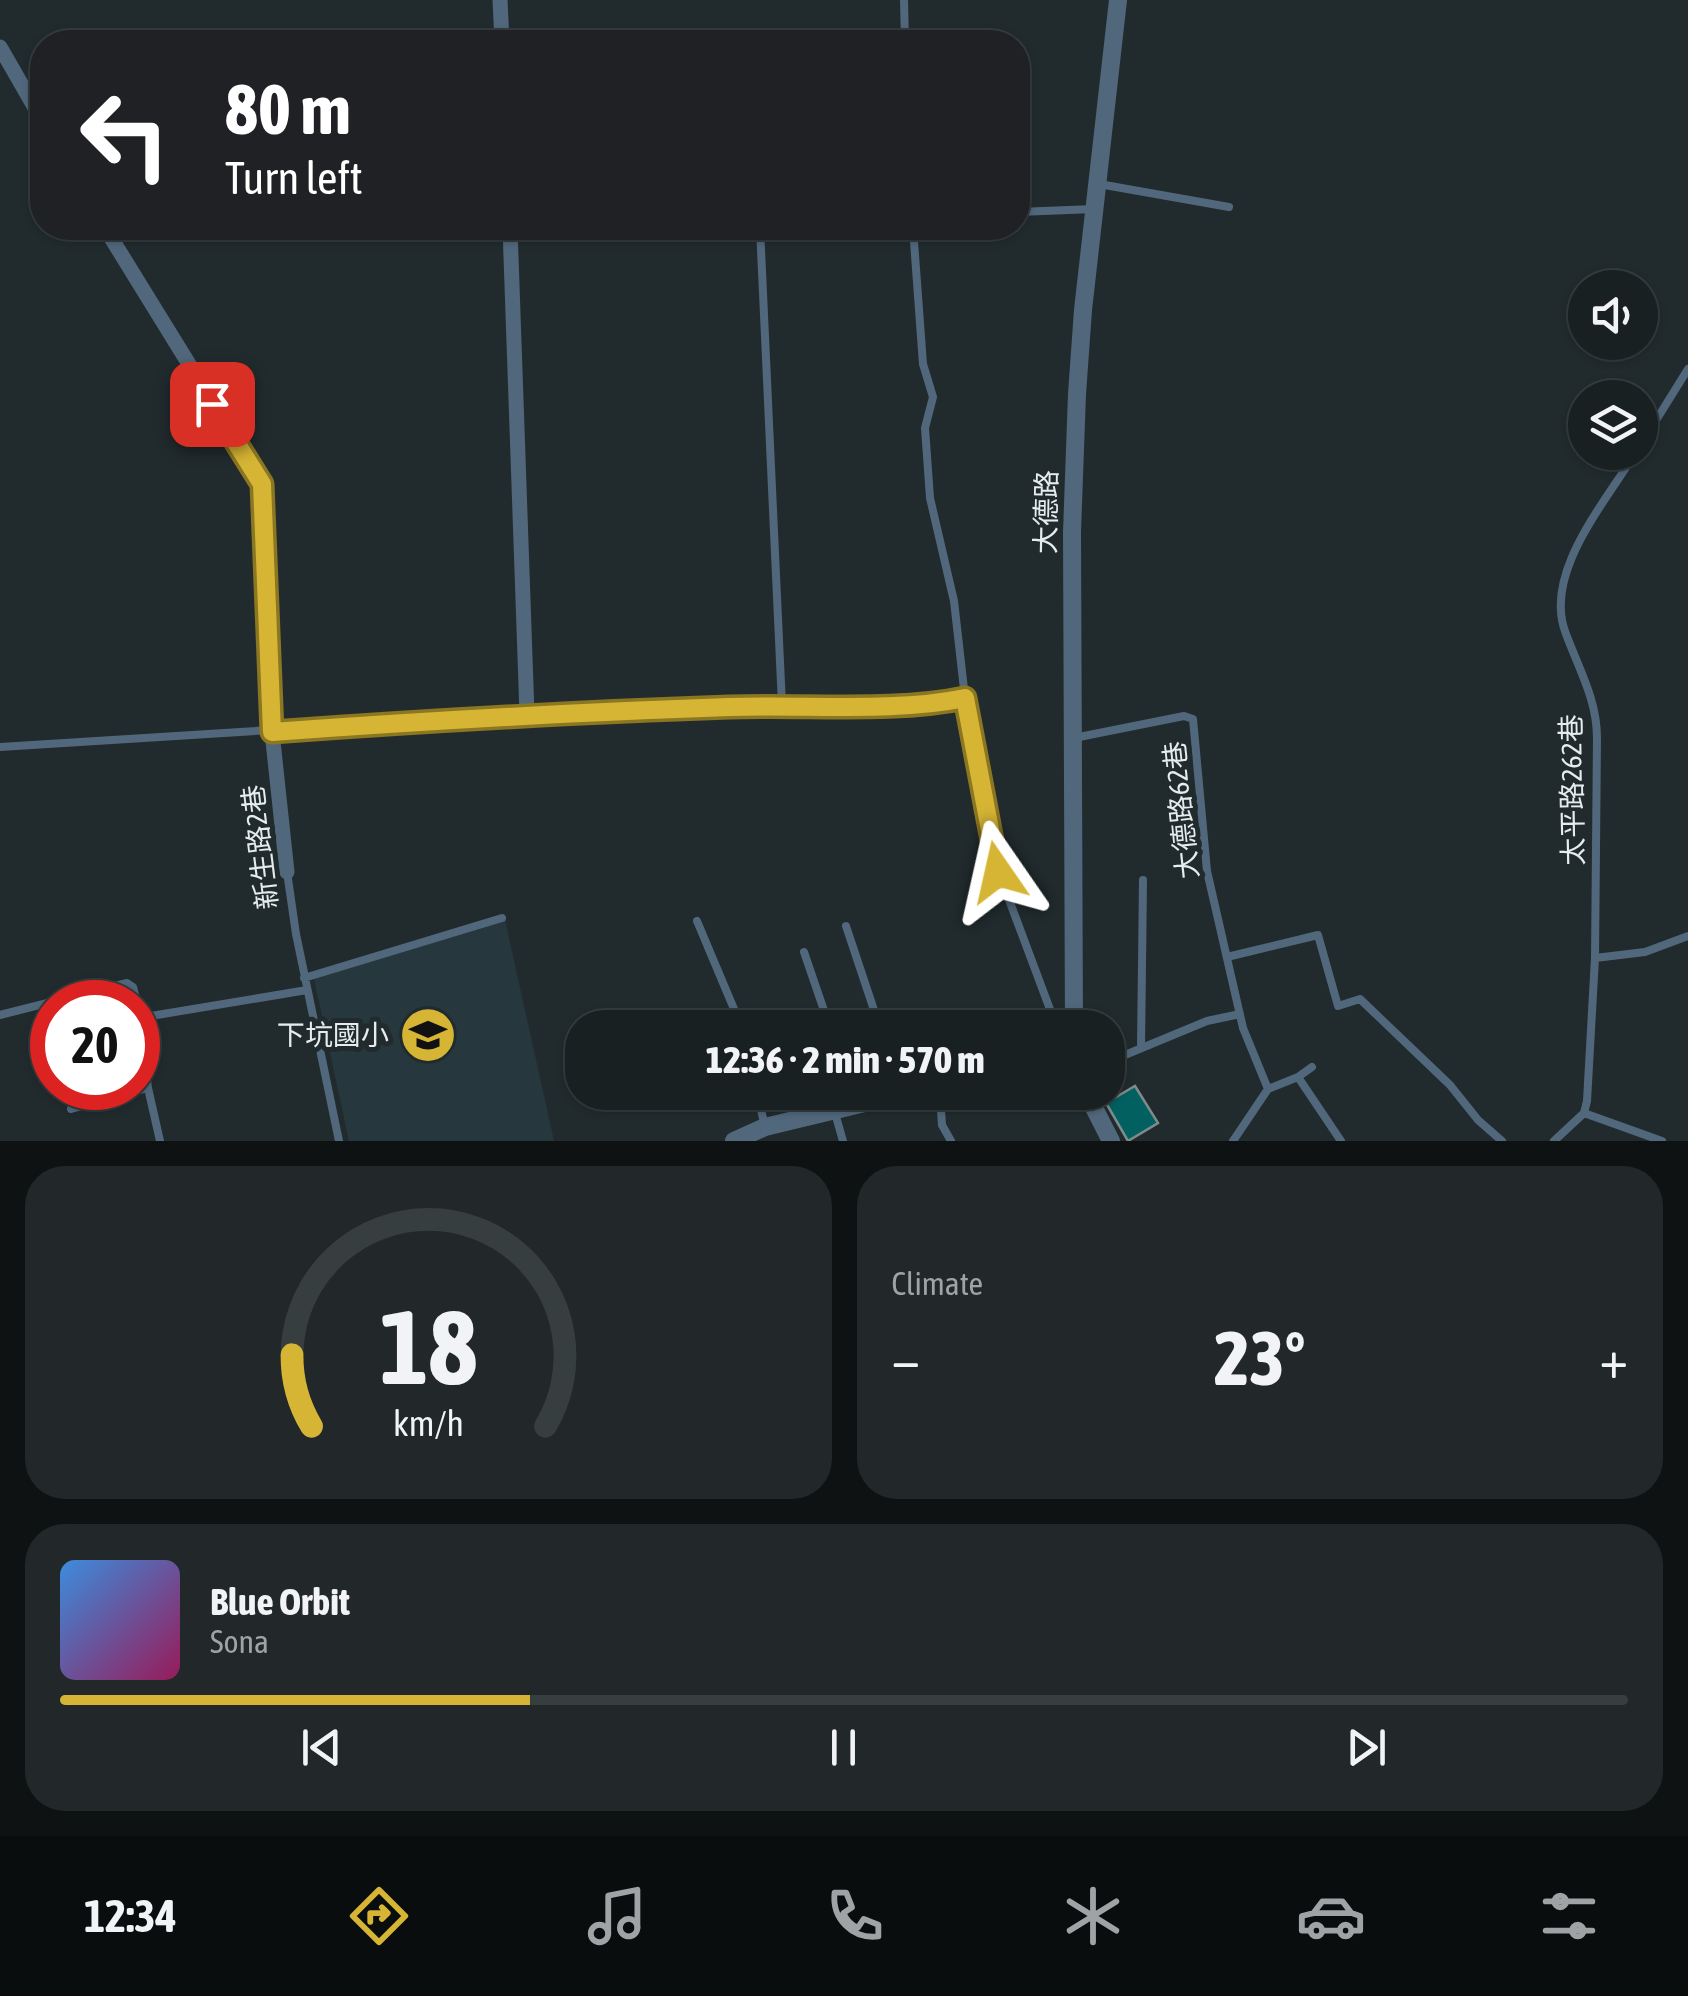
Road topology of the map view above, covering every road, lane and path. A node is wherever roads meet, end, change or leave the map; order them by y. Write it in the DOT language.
graph roads {
  1 [pos="500,0"];
  2 [pos="904,0"];
  3 [pos="1118,0"];
  4 [pos="501,30"];
  5 [pos="905,30"];
  6 [pos="0,47"];
  7 [pos="30,99"];
  8 [pos="1099,184"];
  9 [pos="1229,207"];
  10 [pos="1094,209"];
  11 [pos="1030,212"];
  12 [pos="113,240"];
  13 [pos="510,240"];
  14 [pos="761,240"];
  15 [pos="915,240"];
  16 [pos="1688,369"];
  17 [pos="1658,417"];
  18 [pos="1625,470"];
  19 [pos="965,698"];
  20 [pos="782,705"];
  21 [pos="526,714"];
  22 [pos="272,732"];
  23 [pos="1074,738"];
  24 [pos="0,747"];
  25 [pos="287,872"];
  26 [pos="1143,880"];
  27 [pos="502,918"];
  28 [pos="697,920"];
  29 [pos="846,926"];
  30 [pos="1688,936"];
  31 [pos="804,952"];
  32 [pos="1228,957"];
  33 [pos="1595,958"];
  34 [pos="304,978"];
  35 [pos="307,990"];
  36 [pos="30,1007"];
  37 [pos="734,1010"];
  38 [pos="824,1010"];
  39 [pos="874,1010"];
  40 [pos="1050,1010"];
  41 [pos="1074,1010"];
  42 [pos="0,1014"];
  43 [pos="160,1014"];
  44 [pos="1240,1014"];
  45 [pos="1141,1048"];
  46 [pos="1125,1055"];
  47 [pos="1312,1067"];
  48 [pos="1298,1078"];
  49 [pos="1268,1089"];
  50 [pos="153,1110"];
  51 [pos="761,1110"];
  52 [pos="829,1110"];
  53 [pos="833,1110"];
  54 [pos="941,1110"];
  55 [pos="1095,1110"];
  56 [pos="1584,1113"];
  57 [pos="765,1127"];
  58 [pos="160,1141"];
  59 [pos="339,1141"];
  60 [pos="734,1141"];
  61 [pos="843,1141"];
  62 [pos="951,1141"];
  63 [pos="1110,1141"];
  64 [pos="1234,1141"];
  65 [pos="1341,1141"];
  66 [pos="1502,1141"];
  67 [pos="1554,1141"];
  68 [pos="1662,1141"];
  1 -- 4 [label="street"];
  2 -- 5 [label="lane"];
  3 -- 8 [label="street, 大德路"];
  6 -- 7 [label="street"];
  8 -- 9 [label="lane"];
  8 -- 10 [label="street, 大德路"];
  10 -- 11 [label="lane"];
  10 -- 23 [label="street, 大德路"];
  12 -- 22 [label="street, 新生路2巷"];
  13 -- 21 [label="street"];
  14 -- 20 [label="lane"];
  15 -- 19 [label="lane"];
  16 -- 17 [label="lane"];
  18 -- 33 [label="lane, 太平路262巷"];
  19 -- 20 [label="lane"];
  19 -- 40 [label="lane"];
  20 -- 21 [label="lane"];
  21 -- 22 [label="lane"];
  22 -- 24 [label="lane"];
  22 -- 25 [label="street, 新生路2巷"];
  23 -- 32 [label="lane, 大德路62巷"];
  23 -- 41 [label="street, 大德路"];
  25 -- 34 [label="lane, 新生路2巷"];
  26 -- 45 [label="lane"];
  27 -- 34 [label="lane"];
  28 -- 37 [label="lane"];
  29 -- 39 [label="lane"];
  30 -- 33 [label="lane"];
  31 -- 38 [label="lane"];
  32 -- 44 [label="lane"];
  32 -- 66 [label="lane"];
  33 -- 56 [label="lane, 太平路262巷"];
  34 -- 35 [label="lane, 新生路2巷"];
  35 -- 43 [label="lane"];
  35 -- 59 [label="lane, 新生路2巷"];
  36 -- 42 [label="lane"];
  44 -- 45 [label="lane"];
  44 -- 49 [label="lane"];
  45 -- 46 [label="lane"];
  47 -- 48 [label="lane"];
  48 -- 49 [label="lane"];
  48 -- 65 [label="lane"];
  49 -- 64 [label="lane"];
  50 -- 58 [label="lane"];
  51 -- 57 [label="lane"];
  52 -- 57 [label="street"];
  53 -- 61 [label="lane"];
  54 -- 62 [label="lane"];
  55 -- 63 [label="street"];
  56 -- 67 [label="lane"];
  56 -- 68 [label="lane"];
  57 -- 60 [label="street"];
}
